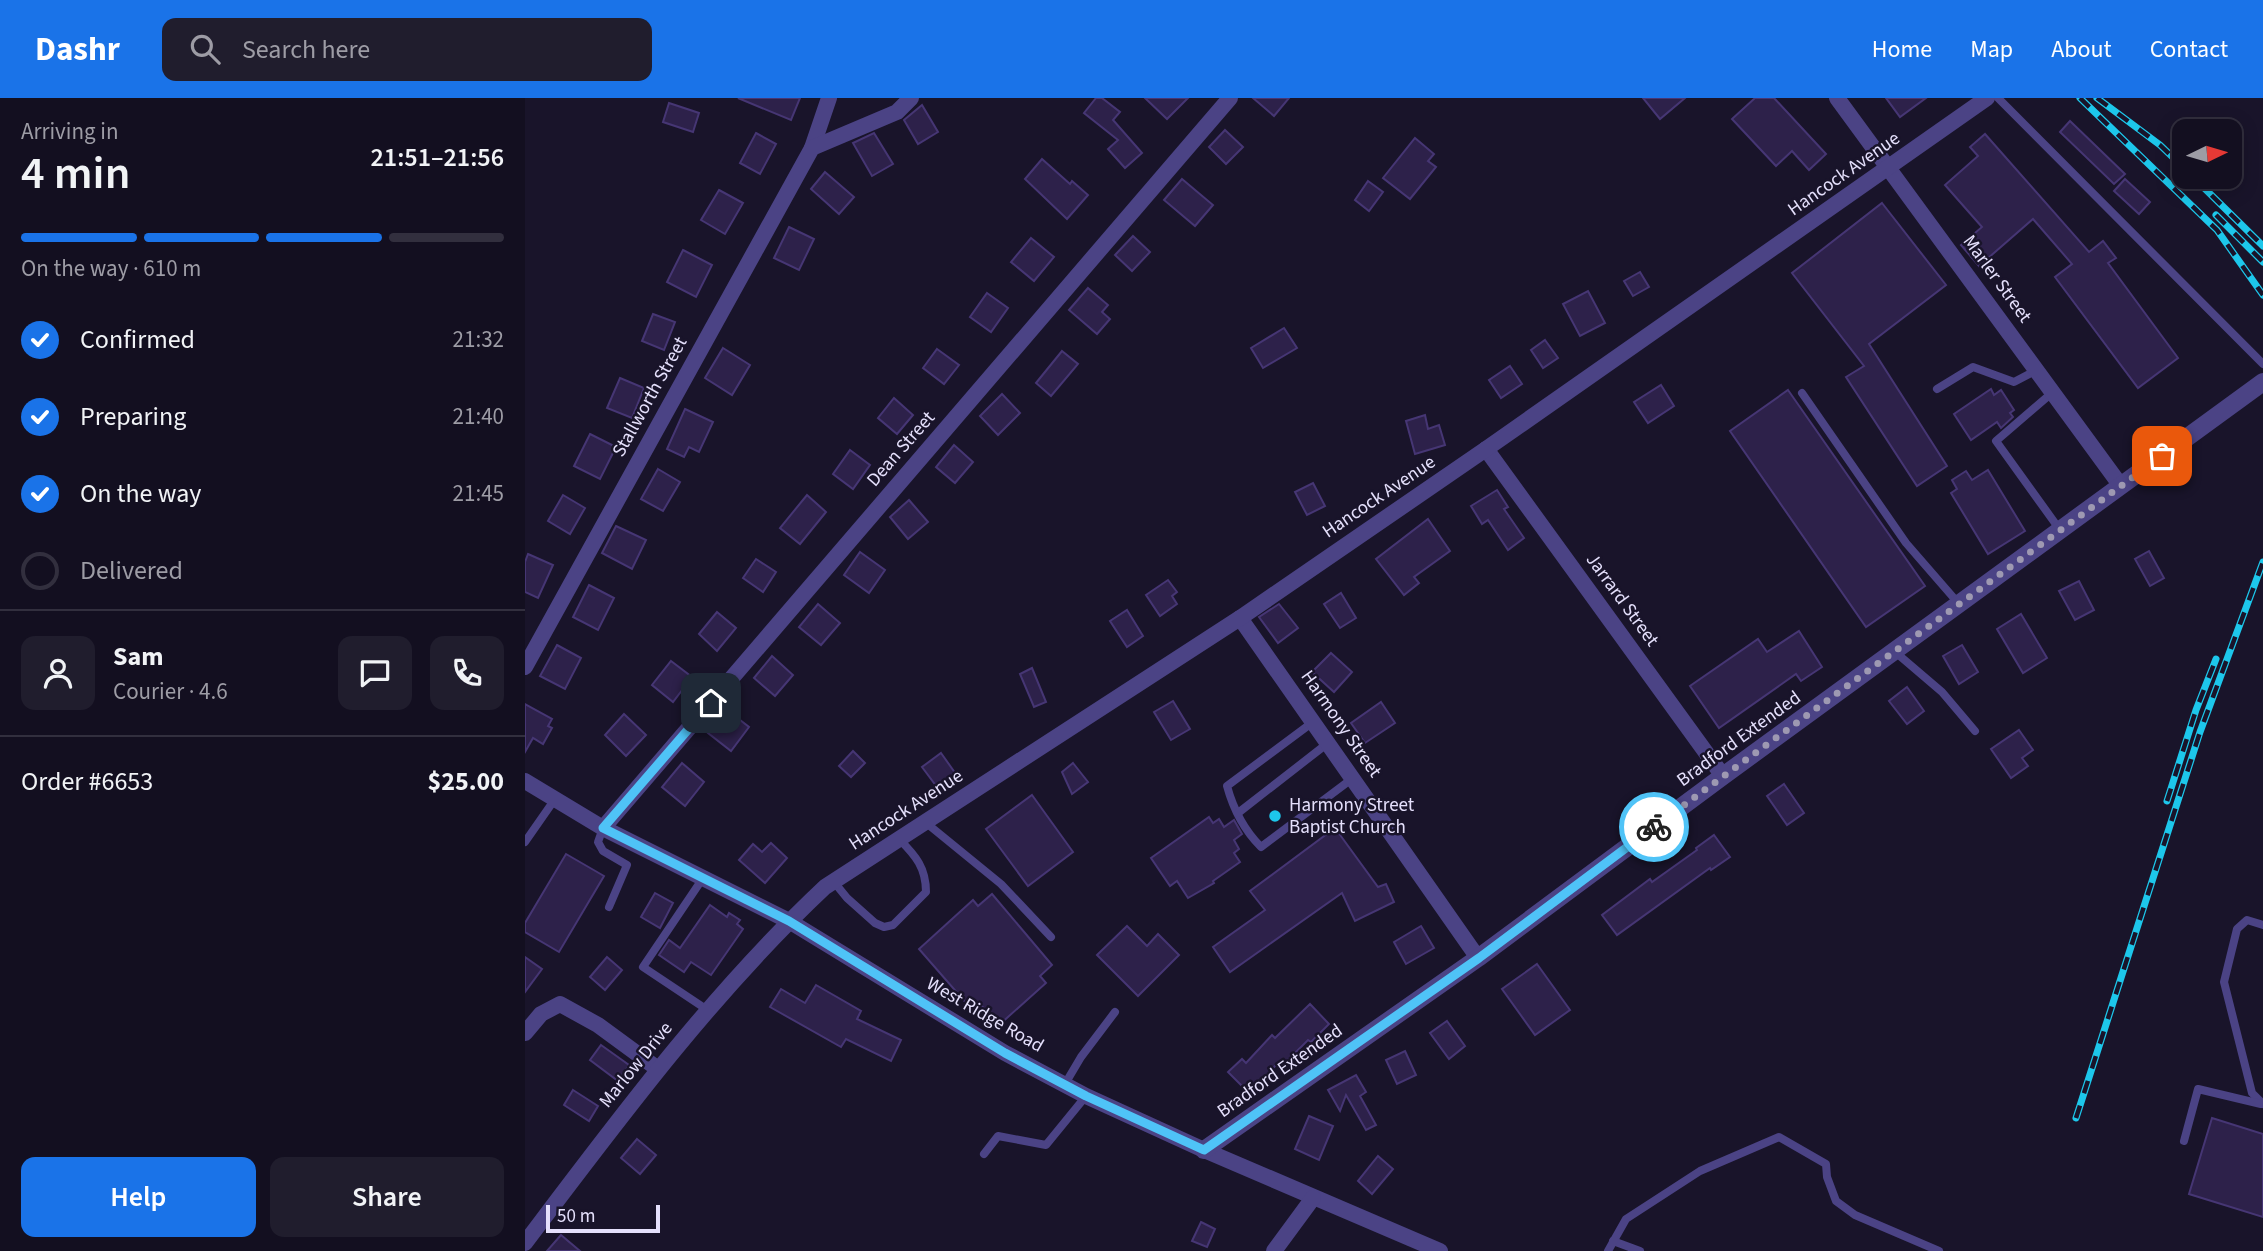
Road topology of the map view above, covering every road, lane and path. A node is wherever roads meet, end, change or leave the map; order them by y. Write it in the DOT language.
graph roads {
  1 [pos="829,98"];
  2 [pos="911,98"];
  3 [pos="1230,98"];
  4 [pos="1837,98"];
  5 [pos="1987,98"];
  6 [pos="1998,98"];
  7 [pos="812,148"];
  8 [pos="1890,167"];
  9 [pos="2263,364"];
  10 [pos="2037,370"];
  11 [pos="2263,382"];
  12 [pos="1937,389"];
  13 [pos="2053,392"];
  14 [pos="1802,393"];
  15 [pos="1486,449"];
  16 [pos="2121,486"];
  17 [pos="2060,530"];
  18 [pos="1959,604"];
  19 [pos="1240,618"];
  20 [pos="1894,651"];
  21 [pos="525,667"];
  22 [pos="1313,722"];
  23 [pos="1975,731"];
  24 [pos="1328,743"];
  25 [pos="1723,776"];
  26 [pos="1353,778"];
  27 [pos="525,781"];
  28 [pos="555,799"];
  29 [pos="1238,813"];
  30 [pos="925,822"];
  31 [pos="603,828"];
  32 [pos="899,839"];
  33 [pos="525,842"];
  34 [pos="639,847"];
  35 [pos="627,864"];
  36 [pos="703,878"];
  37 [pos="834,882"];
  38 [pos="609,907"];
  39 [pos="789,921"];
  40 [pos="2263,925"];
  41 [pos="1051,937"];
  42 [pos="1479,958"];
  43 [pos="709,1011"];
  44 [pos="1115,1012"];
  45 [pos="525,1032"];
  46 [pos="658,1069"];
  47 [pos="1065,1084"];
  48 [pos="1086,1096"];
  49 [pos="2262,1104"];
  50 [pos="2184,1141"];
  51 [pos="1204,1150"];
  52 [pos="984,1154"];
  53 [pos="1313,1198"];
  54 [pos="1613,1241"];
  55 [pos="525,1243"];
  56 [pos="1274,1251"];
  57 [pos="1440,1251"];
  58 [pos="1608,1251"];
  59 [pos="1640,1251"];
  60 [pos="1940,1251"];
  1 -- 7 [label="street, Stallworth Street"];
  2 -- 7 [label="street"];
  3 -- 31 [label="street, Dean Street"];
  4 -- 8 [label="street, Marler Street"];
  5 -- 8 [label="street, Hancock Avenue"];
  6 -- 9 [label="lane"];
  7 -- 21 [label="street, Stallworth Street"];
  8 -- 10 [label="street, Marler Street"];
  8 -- 15 [label="street, Hancock Avenue"];
  10 -- 12 [label="lane"];
  10 -- 13 [label="street, Marler Street"];
  11 -- 16 [label="street, Bradford Extended"];
  13 -- 16 [label="street, Marler Street"];
  13 -- 17 [label="lane"];
  14 -- 18 [label="lane"];
  15 -- 19 [label="street, Hancock Avenue"];
  15 -- 25 [label="street, Jarrard Street"];
  16 -- 17 [label="street, Bradford Extended"];
  17 -- 18 [label="street, Bradford Extended"];
  18 -- 20 [label="street, Bradford Extended"];
  19 -- 22 [label="street, Harmony Street"];
  19 -- 30 [label="street, Hancock Avenue"];
  20 -- 23 [label="lane"];
  20 -- 25 [label="street, Bradford Extended"];
  22 -- 24 [label="street, Harmony Street"];
  22 -- 29 [label="lane"];
  24 -- 26 [label="street, Harmony Street"];
  24 -- 29 [label="lane"];
  25 -- 42 [label="street, Bradford Extended"];
  26 -- 29 [label="lane"];
  26 -- 42 [label="street, Harmony Street"];
  27 -- 28 [label="street, West Ridge Road"];
  28 -- 31 [label="street, West Ridge Road"];
  28 -- 33 [label="lane"];
  30 -- 32 [label="street, Hancock Avenue"];
  30 -- 41 [label="lane"];
  31 -- 34 [label="street, West Ridge Road"];
  31 -- 35 [label="lane"];
  32 -- 37 [label="street, Hancock Avenue"];
  32 -- 37 [label="lane"];
  34 -- 35 [label="lane"];
  34 -- 36 [label="street, West Ridge Road"];
  35 -- 38 [label="lane"];
  36 -- 39 [label="street, West Ridge Road"];
  36 -- 43 [label="lane"];
  37 -- 39 [label="street, Hancock Avenue"];
  39 -- 43 [label="street, Marlow Drive"];
  39 -- 47 [label="street, West Ridge Road"];
  40 -- 49 [label="lane"];
  42 -- 51 [label="street, Bradford Extended"];
  43 -- 46 [label="street, Marlow Drive"];
  44 -- 47 [label="lane"];
  45 -- 46 [label="street"];
  46 -- 55 [label="street, Marlow Drive"];
  47 -- 48 [label="street, West Ridge Road"];
  48 -- 51 [label="street, West Ridge Road"];
  48 -- 52 [label="lane"];
  49 -- 50 [label="lane"];
  51 -- 53 [label="street, West Ridge Road"];
  53 -- 56 [label="street"];
  53 -- 57 [label="street, West Ridge Road"];
  54 -- 58 [label="lane"];
  54 -- 59 [label="lane"];
  54 -- 60 [label="lane"];
}
